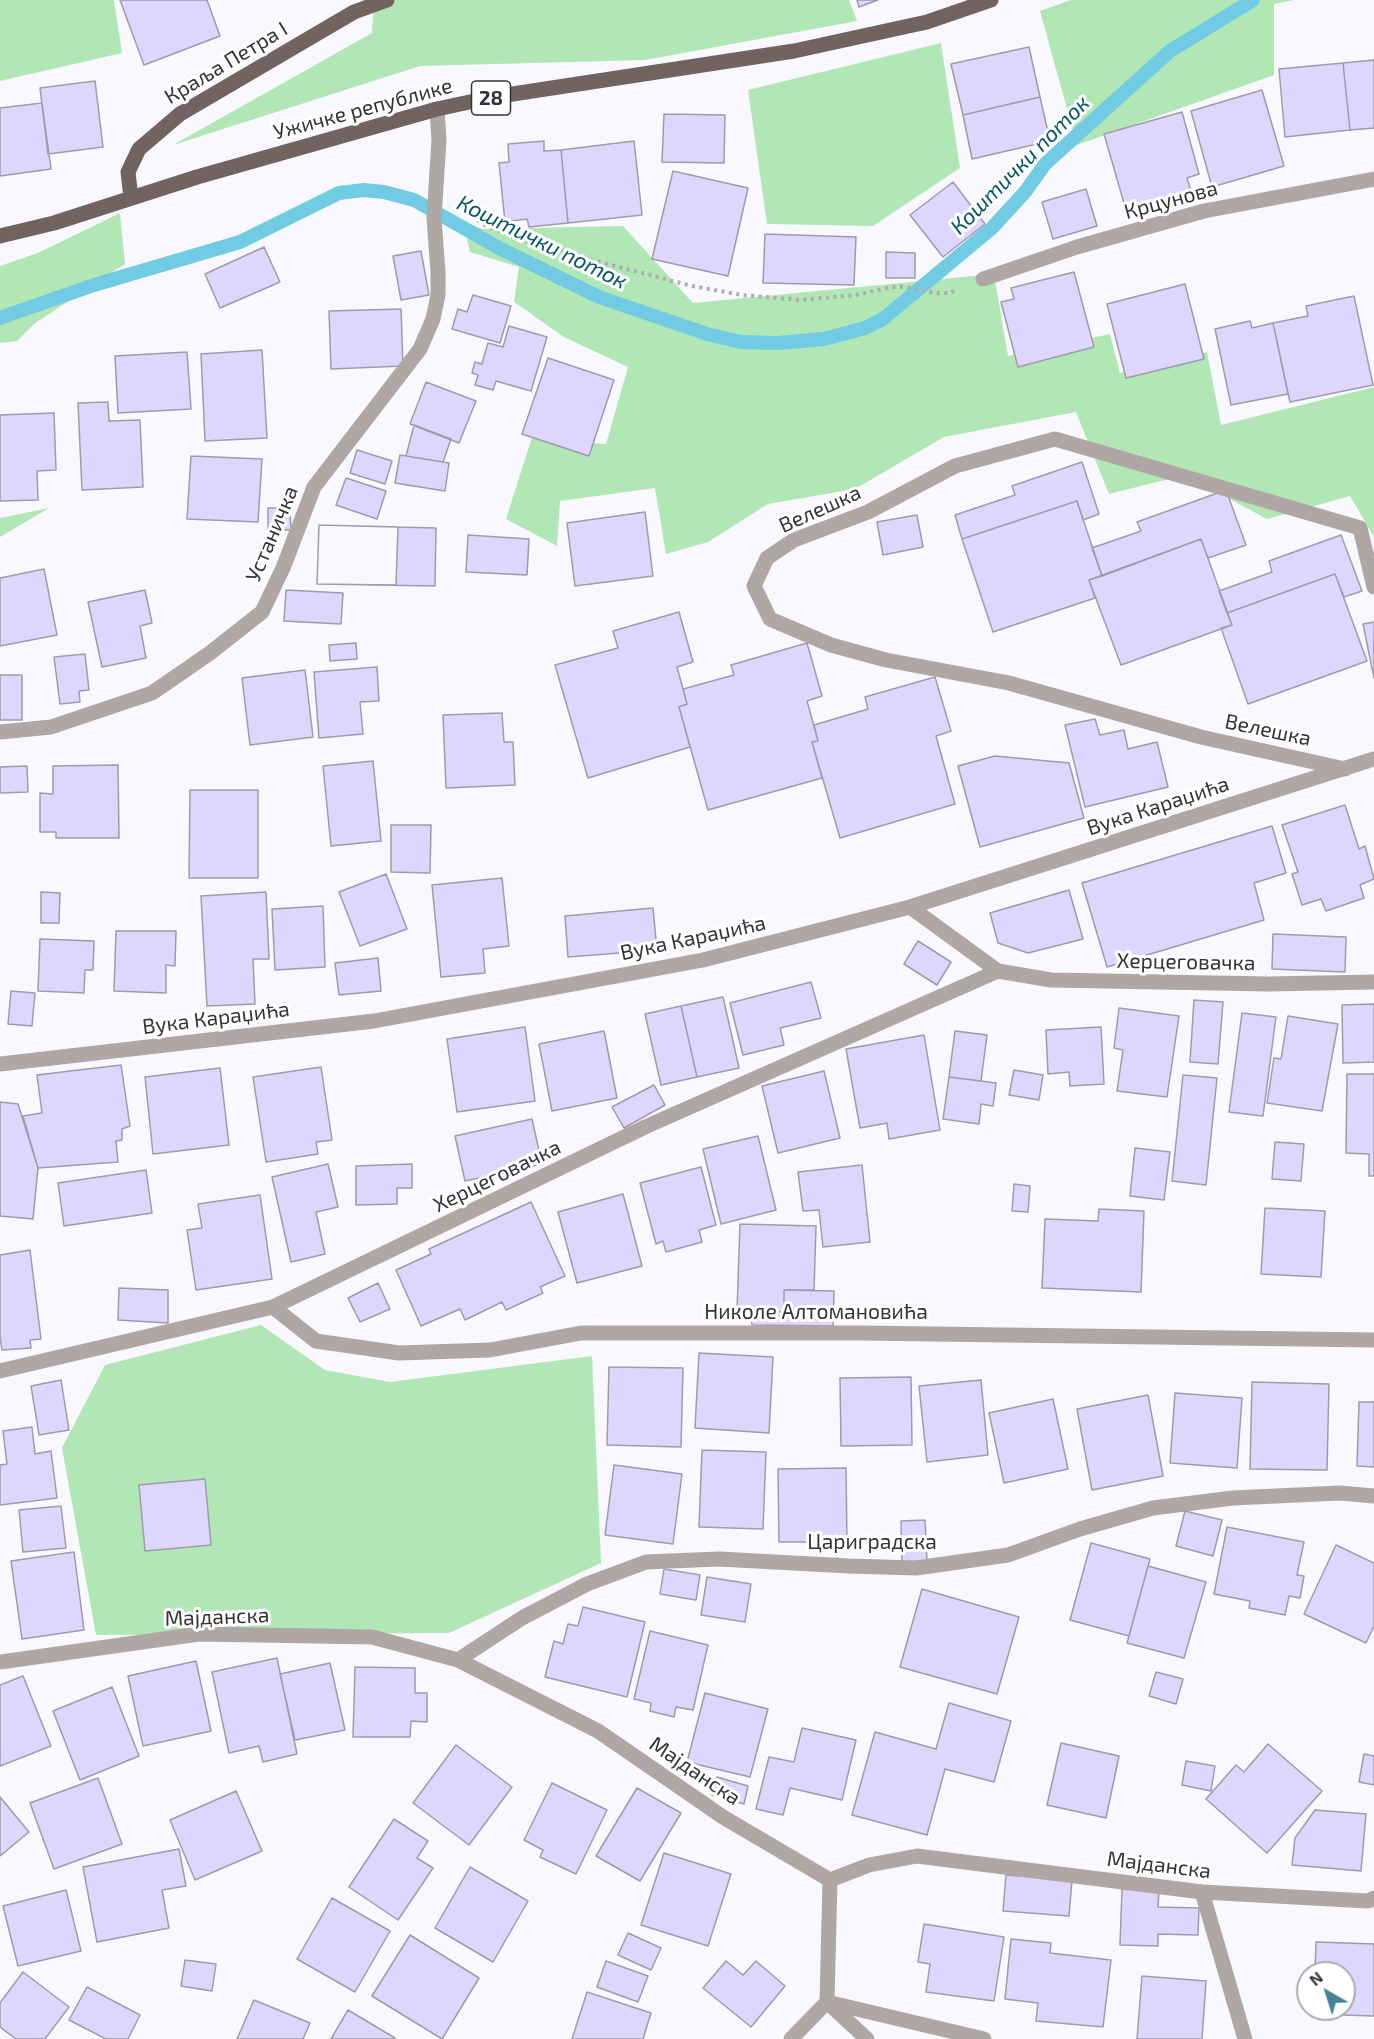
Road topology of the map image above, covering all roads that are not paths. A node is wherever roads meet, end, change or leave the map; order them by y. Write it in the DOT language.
graph roads {
  1 [pos="387,0"];
  2 [pos="990,0"];
  3 [pos="437,109"];
  4 [pos="1374,179"];
  5 [pos="131,198"];
  6 [pos="0,236"];
  7 [pos="983,279"];
  8 [pos="1374,587"];
  9 [pos="0,732"];
  10 [pos="1374,759"];
  11 [pos="1345,769"];
  12 [pos="910,907"];
  13 [pos="998,971"];
  14 [pos="1374,982"];
  15 [pos="0,1064"];
  16 [pos="273,1307"];
  17 [pos="1374,1340"];
  18 [pos="0,1371"];
  19 [pos="1374,1496"];
  20 [pos="458,1660"];
  21 [pos="0,1662"];
  22 [pos="830,1880"];
  23 [pos="1202,1892"];
  24 [pos="1372,1904"];
  25 [pos="827,2002"];
  26 [pos="791,2039"];
  27 [pos="867,2039"];
  28 [pos="984,2039"];
  29 [pos="1245,2039"];
  1 -- 5 [label="main road, Краља Петра I"];
  2 -- 3 [label="main road, Ужичке републике / 28"];
  3 -- 5 [label="main road, Ужичке републике / 28"];
  3 -- 9 [label="street, Устаничка"];
  4 -- 7 [label="street, Крцунова"];
  5 -- 6 [label="main road, Ужичке републике / 28"];
  8 -- 11 [label="street, Велешка"];
  10 -- 11 [label="street, Вука Караџића"];
  11 -- 12 [label="street, Вука Караџића"];
  12 -- 13 [label="street, Херцеговачка"];
  12 -- 15 [label="street, Вука Караџића"];
  13 -- 14 [label="street, Херцеговачка"];
  13 -- 16 [label="street, Херцеговачка"];
  16 -- 17 [label="street, Николе Алтомановића"];
  16 -- 18 [label="street, Херцеговачка"];
  19 -- 20 [label="street, Цариградска"];
  20 -- 21 [label="street, Мајданска"];
  20 -- 22 [label="street, Мајданска"];
  22 -- 23 [label="street, Мајданска"];
  22 -- 25 [label="street"];
  23 -- 24 [label="street, Мајданска"];
  23 -- 29 [label="street"];
  25 -- 26 [label="street"];
  25 -- 27 [label="street"];
  25 -- 28 [label="street"];
}
